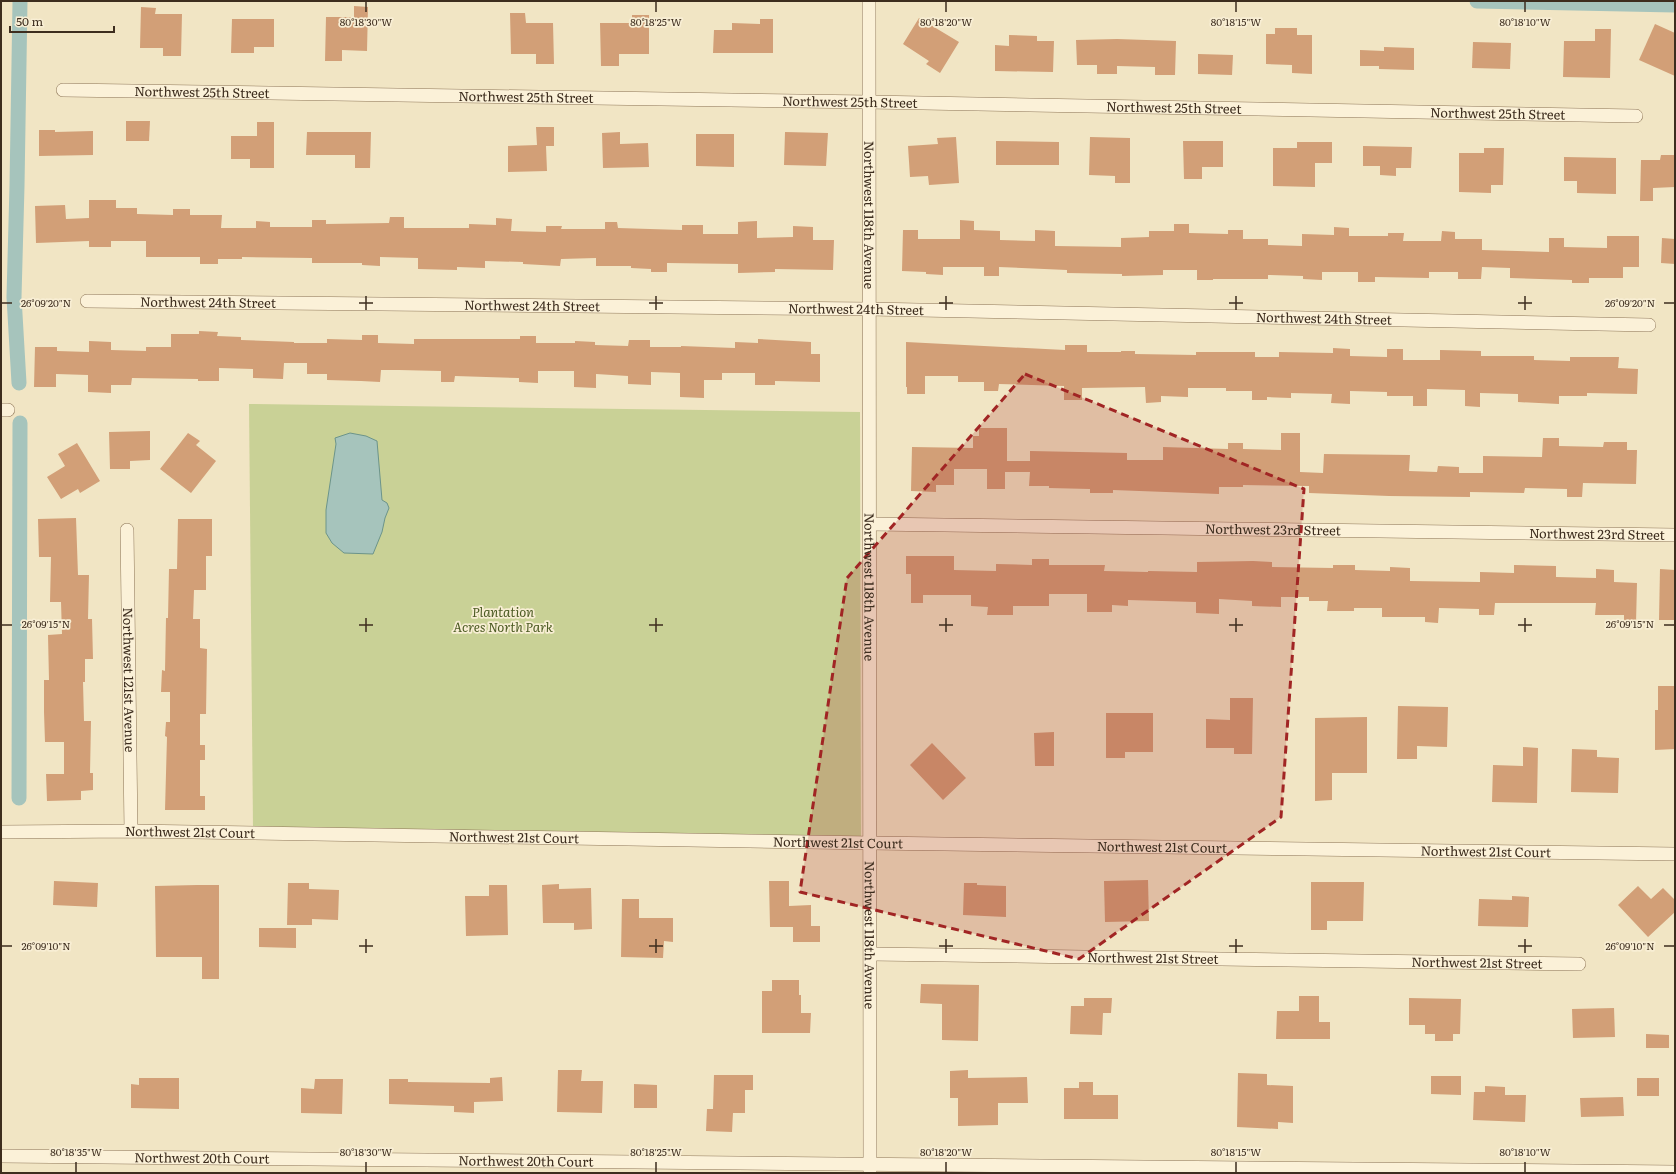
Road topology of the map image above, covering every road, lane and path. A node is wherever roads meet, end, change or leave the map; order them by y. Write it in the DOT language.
graph roads {
  1 [pos="869,1"];
  2 [pos="63,90"];
  3 [pos="869,102"];
  4 [pos="1636,116"];
  5 [pos="87,301"];
  6 [pos="870,309"];
  7 [pos="1649,325"];
  8 [pos="870,524"];
  9 [pos="128,530"];
  10 [pos="1675,535"];
  11 [pos="131,831"];
  12 [pos="1,832"];
  13 [pos="871,843"];
  14 [pos="1675,854"];
  15 [pos="871,954"];
  16 [pos="1579,964"];
  17 [pos="1,1156"];
  18 [pos="870,1169"];
  19 [pos="1675,1172"];
  1 -- 3 [label="street, Northwest 118th Avenue"];
  2 -- 3 [label="street, Northwest 25th Street"];
  3 -- 4 [label="street, Northwest 25th Street"];
  3 -- 6 [label="street, Northwest 118th Avenue"];
  5 -- 6 [label="street, Northwest 24th Street"];
  6 -- 7 [label="street, Northwest 24th Street"];
  6 -- 8 [label="street, Northwest 118th Avenue"];
  8 -- 10 [label="street, Northwest 23rd Street"];
  8 -- 13 [label="street, Northwest 118th Avenue"];
  9 -- 11 [label="street, Northwest 121st Avenue"];
  11 -- 12 [label="street, Northwest 21st Court"];
  11 -- 13 [label="street, Northwest 21st Court"];
  13 -- 14 [label="street, Northwest 21st Court"];
  13 -- 15 [label="street, Northwest 118th Avenue"];
  15 -- 16 [label="street, Northwest 21st Street"];
  15 -- 18 [label="street, Northwest 118th Avenue"];
  17 -- 18 [label="street, Northwest 20th Court"];
  18 -- 19 [label="street, Northwest 20th Court"];
}
